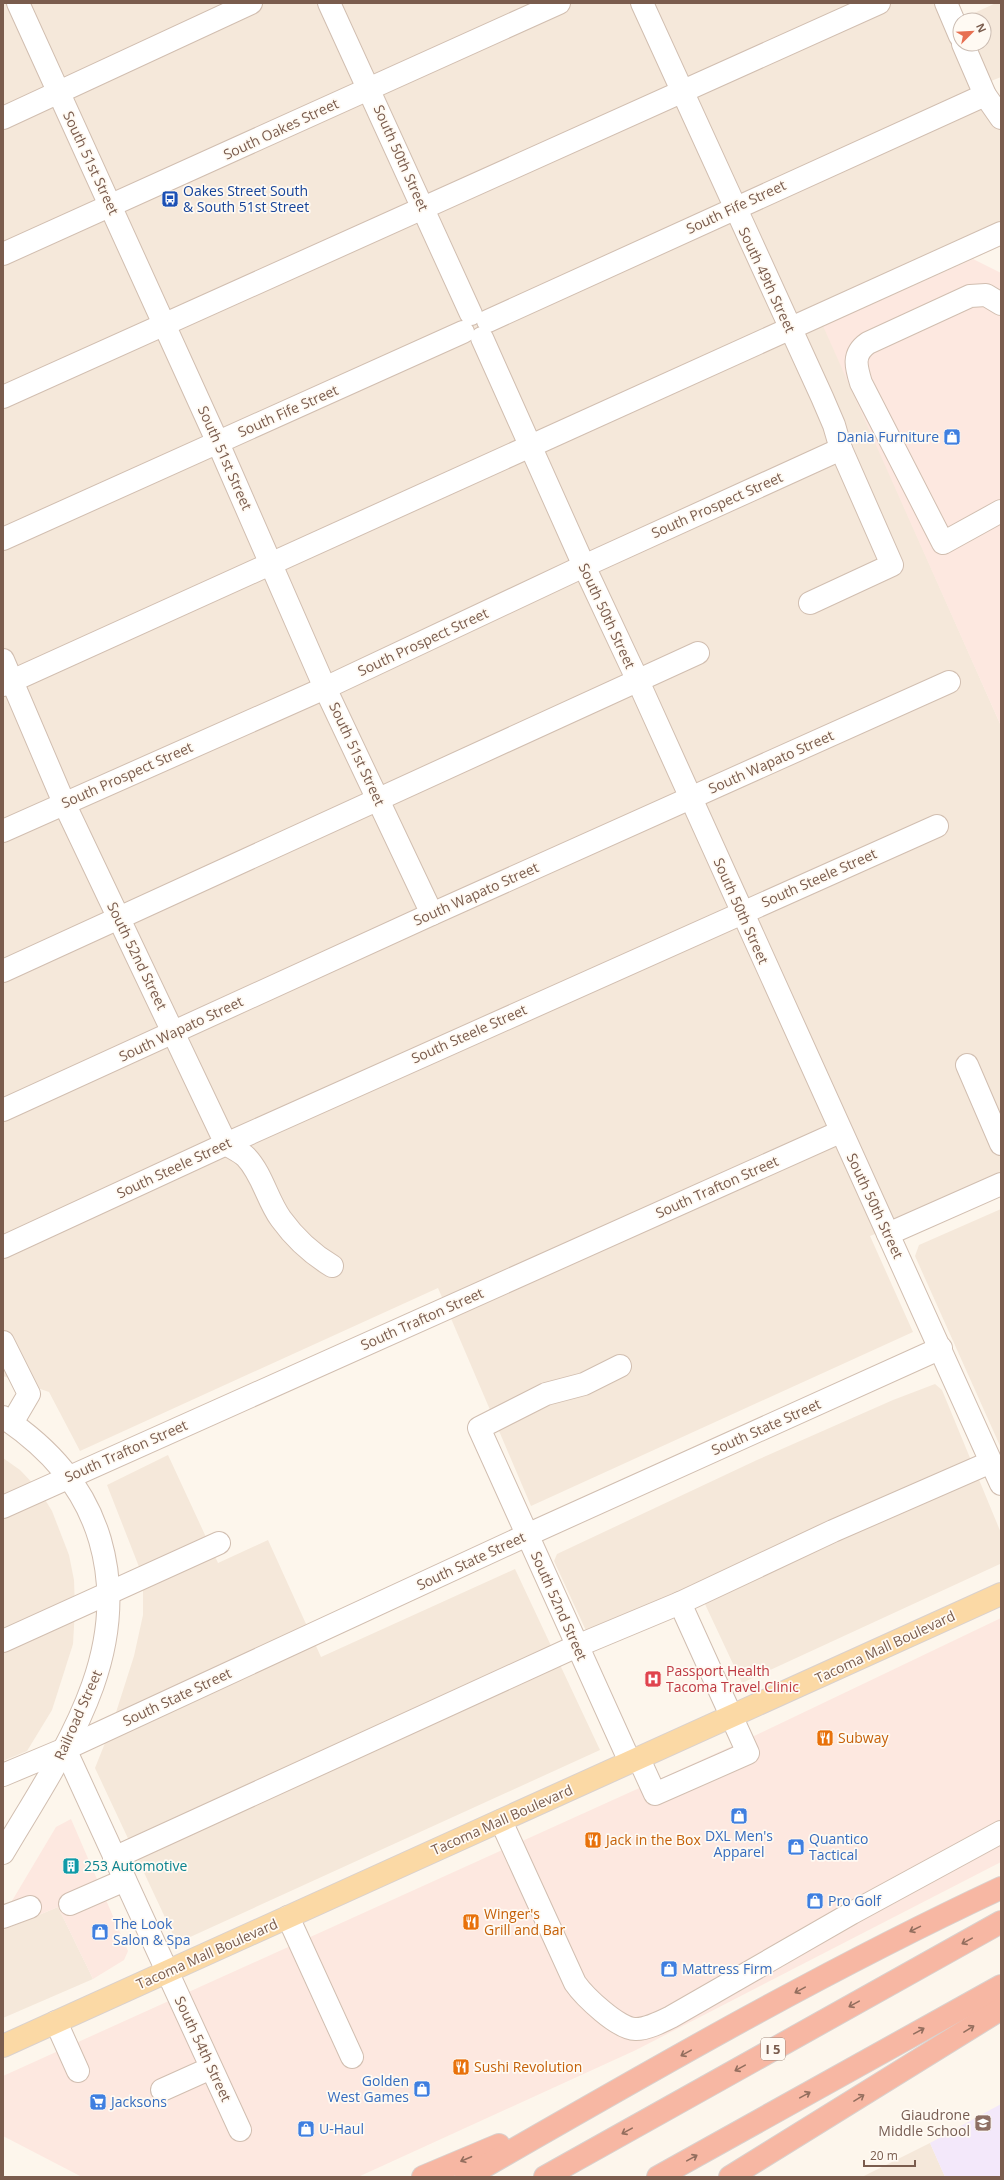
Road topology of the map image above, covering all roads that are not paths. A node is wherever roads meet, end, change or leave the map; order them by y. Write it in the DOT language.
graph roads {
  1 [pos="18,3"];
  2 [pos="251,3"];
  3 [pos="329,3"];
  4 [pos="559,3"];
  5 [pos="642,3"];
  6 [pos="879,3"];
  7 [pos="946,3"];
  8 [pos="952,17"];
  9 [pos="966,52"];
  10 [pos="369,89"];
  11 [pos="682,92"];
  12 [pos="59,93"];
  13 [pos="985,95"];
  14 [pos="3,118"];
  15 [pos="1001,118"];
  16 [pos="111,206"];
  17 [pos="423,208"];
  18 [pos="734,208"];
  19 [pos="1001,233"];
  20 [pos="3,254"];
  21 [pos="1001,304"];
  22 [pos="164,324"];
  23 [pos="476,326"];
  24 [pos="790,328"];
  25 [pos="3,397"];
  26 [pos="218,442"];
  27 [pos="530,445"];
  28 [pos="841,449"];
  29 [pos="1001,511"];
  30 [pos="3,539"];
  31 [pos="272,563"];
  32 [pos="584,566"];
  33 [pos="810,602"];
  34 [pos="698,653"];
  35 [pos="3,660"];
  36 [pos="638,681"];
  37 [pos="949,682"];
  38 [pos="7,683"];
  39 [pos="325,688"];
  40 [pos="378,798"];
  41 [pos="690,799"];
  42 [pos="64,803"];
  43 [pos="937,826"];
  44 [pos="3,831"];
  45 [pos="741,912"];
  46 [pos="432,914"];
  47 [pos="119,920"];
  48 [pos="3,971"];
  49 [pos="174,1033"];
  50 [pos="967,1065"];
  51 [pos="3,1110"];
  52 [pos="840,1132"];
  53 [pos="226,1144"];
  54 [pos="1001,1144"];
  55 [pos="1001,1184"];
  56 [pos="888,1234"];
  57 [pos="3,1247"];
  58 [pos="332,1266"];
  59 [pos="3,1342"];
  60 [pos="941,1348"];
  61 [pos="620,1366"];
  62 [pos="8,1420"];
  63 [pos="991,1462"];
  64 [pos="69,1476"];
  65 [pos="1001,1484"];
  66 [pos="3,1507"];
  67 [pos="527,1535"];
  68 [pos="219,1543"];
  69 [pos="110,1593"];
  70 [pos="1001,1594"];
  71 [pos="680,1603"];
  72 [pos="3,1641"];
  73 [pos="577,1646"];
  74 [pos="732,1717"];
  75 [pos="65,1750"];
  76 [pos="634,1760"];
  77 [pos="3,1775"];
  78 [pos="501,1821"];
  79 [pos="1001,1832"];
  80 [pos="3,1853"];
  81 [pos="114,1858"];
  82 [pos="125,1880"];
  83 [pos="1001,1888"];
  84 [pos="70,1904"];
  85 [pos="30,1907"];
  86 [pos="3,1917"];
  87 [pos="288,1917"];
  88 [pos="1001,1922"];
  89 [pos="167,1972"];
  90 [pos="1001,1986"];
  91 [pos="1001,2009"];
  92 [pos="56,2022"];
  93 [pos="3,2046"];
  94 [pos="352,2057"];
  95 [pos="211,2068"];
  96 [pos="78,2071"];
  97 [pos="162,2090"];
  98 [pos="592,2105"];
  99 [pos="240,2130"];
  100 [pos="780,2148"];
  101 [pos="423,2177"];
  102 [pos="466,2177"];
  103 [pos="545,2177"];
  104 [pos="658,2177"];
  105 [pos="730,2177"];
  106 [pos="744,2177"];
  1 -- 12 [label="street, South 51st Street"];
  2 -- 12 [label="street"];
  3 -- 10 [label="street, South 50th Street"];
  4 -- 10 [label="street, South Oakes Street"];
  5 -- 11 [label="street, South 49th Street"];
  6 -- 11 [label="street"];
  7 -- 8 [label="street"];
  9 -- 13 [label="street"];
  10 -- 16 [label="street, South Oakes Street"];
  10 -- 17 [label="street, South 50th Street"];
  11 -- 17 [label="street"];
  11 -- 18 [label="street, South 49th Street"];
  12 -- 14 [label="street"];
  12 -- 16 [label="street, South 51st Street"];
  13 -- 15 [label="street"];
  13 -- 18 [label="street, South Fife Street"];
  16 -- 20 [label="street, South Oakes Street"];
  16 -- 22 [label="street, South 51st Street"];
  17 -- 22 [label="street"];
  17 -- 23 [label="street, South 50th Street"];
  18 -- 23 [label="street, South Fife Street"];
  18 -- 24 [label="street, South 49th Street"];
  19 -- 24 [label="street"];
  21 -- 29 [label="street"];
  22 -- 25 [label="street"];
  22 -- 26 [label="street, South 51st Street"];
  23 -- 26 [label="street, South Fife Street"];
  23 -- 27 [label="street, South 50th Street"];
  24 -- 27 [label="street"];
  24 -- 28 [label="street, South 49th Street"];
  26 -- 30 [label="street, South Fife Street"];
  26 -- 31 [label="street, South 51st Street"];
  27 -- 31 [label="street"];
  27 -- 32 [label="street, South 50th Street"];
  28 -- 32 [label="street, South Prospect Street"];
  28 -- 33 [label="street, South 49th Street"];
  31 -- 38 [label="street"];
  31 -- 39 [label="street, South 51st Street"];
  32 -- 36 [label="street, South 50th Street"];
  32 -- 39 [label="street, South Prospect Street"];
  34 -- 36 [label="street"];
  35 -- 38 [label="street, South 52nd Street"];
  36 -- 40 [label="street"];
  36 -- 41 [label="street, South 50th Street"];
  37 -- 41 [label="street, South Wapato Street"];
  38 -- 42 [label="street, South 52nd Street"];
  39 -- 40 [label="street, South 51st Street"];
  39 -- 42 [label="street, South Prospect Street"];
  40 -- 46 [label="street, South 51st Street"];
  40 -- 47 [label="street"];
  41 -- 45 [label="street, South 50th Street"];
  41 -- 46 [label="street, South Wapato Street"];
  42 -- 44 [label="street, South Prospect Street"];
  42 -- 47 [label="street, South 52nd Street"];
  43 -- 45 [label="street, South Steele Street"];
  45 -- 52 [label="street, South 50th Street"];
  45 -- 53 [label="street, South Steele Street"];
  46 -- 49 [label="street, South Wapato Street"];
  47 -- 48 [label="street"];
  47 -- 49 [label="street, South 52nd Street"];
  49 -- 51 [label="street, South Wapato Street"];
  49 -- 53 [label="street, South 52nd Street"];
  50 -- 54 [label="street"];
  52 -- 56 [label="street, South 50th Street"];
  52 -- 64 [label="street, South Trafton Street"];
  53 -- 57 [label="street, South Steele Street"];
  53 -- 58 [label="street"];
  55 -- 56 [label="street"];
  56 -- 60 [label="street, South 50th Street"];
  59 -- 62 [label="street"];
  60 -- 63 [label="street, South 50th Street"];
  60 -- 67 [label="street, South State Street"];
  61 -- 67 [label="street, South 52nd Street"];
  62 -- 64 [label="street, Railroad Street"];
  63 -- 65 [label="street, South 50th Street"];
  63 -- 71 [label="street"];
  64 -- 66 [label="street, South Trafton Street"];
  64 -- 69 [label="street, Railroad Street"];
  67 -- 73 [label="street, South 52nd Street"];
  67 -- 75 [label="street, South State Street"];
  68 -- 69 [label="street"];
  69 -- 72 [label="street"];
  69 -- 75 [label="street, Railroad Street"];
  70 -- 74 [label="main road, Tacoma Mall Boulevard"];
  71 -- 73 [label="street"];
  71 -- 74 [label="street"];
  73 -- 76 [label="street, South 52nd Street"];
  73 -- 81 [label="street"];
  74 -- 76 [label="main road, Tacoma Mall Boulevard"];
  74 -- 76 [label="street, South 52nd Street"];
  75 -- 77 [label="street, South State Street"];
  75 -- 80 [label="street, Railroad Street"];
  75 -- 81 [label="street, South 54th Street"];
  76 -- 78 [label="main road, Tacoma Mall Boulevard"];
  78 -- 79 [label="street"];
  78 -- 87 [label="main road, Tacoma Mall Boulevard"];
  81 -- 82 [label="street, South 54th Street"];
  82 -- 84 [label="street"];
  82 -- 89 [label="street, South 54th Street"];
  83 -- 98 [label="highway, one-way"];
  85 -- 86 [label="street"];
  87 -- 89 [label="main road, Tacoma Mall Boulevard"];
  87 -- 94 [label="street"];
  88 -- 103 [label="highway, I 5, one-way"];
  89 -- 92 [label="main road, Tacoma Mall Boulevard"];
  89 -- 95 [label="street, South 54th Street"];
  104 -- 90 [label="highway, one-way"];
  100 -- 91 [label="highway, one-way"];
  92 -- 93 [label="main road, Tacoma Mall Boulevard"];
  92 -- 96 [label="street"];
  95 -- 97 [label="street"];
  95 -- 99 [label="street, South 54th Street"];
  98 -- 101 [label="highway, one-way"];
  98 -- 102 [label="highway"];
  100 -- 105 [label="highway"];
  100 -- 106 [label="highway"];
}
